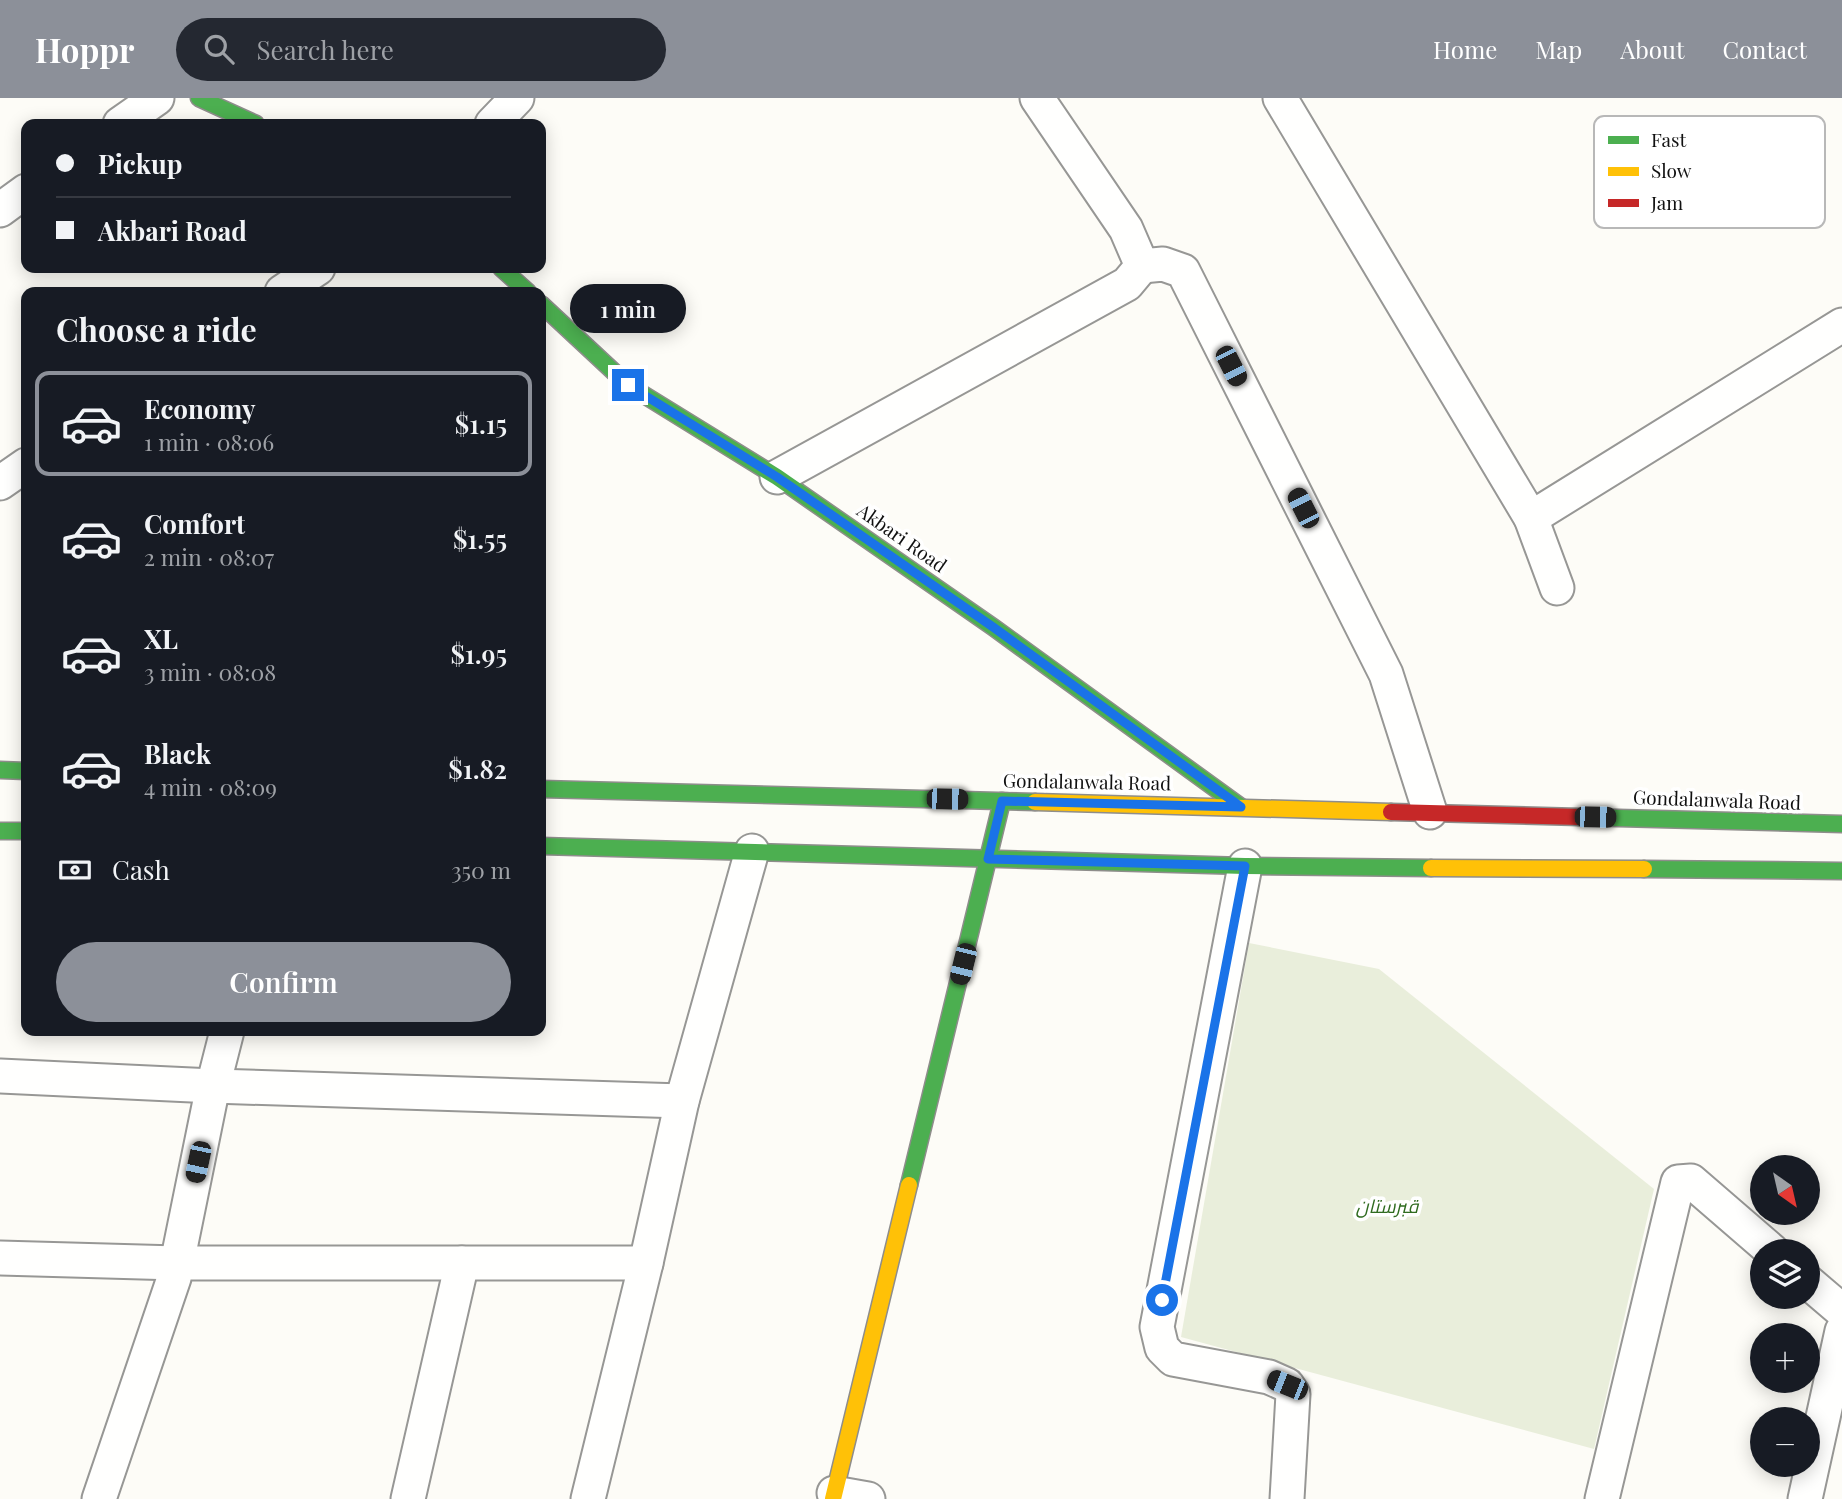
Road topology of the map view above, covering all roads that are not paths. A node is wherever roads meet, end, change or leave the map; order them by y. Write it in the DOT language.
graph roads {
  1 [pos="157,98"];
  2 [pos="517,98"];
  3 [pos="1037,98"];
  4 [pos="1280,98"];
  5 [pos="206,100"];
  6 [pos="127,119"];
  7 [pos="246,119"];
  8 [pos="497,119"];
  9 [pos="21,195"];
  10 [pos="0,210"];
  11 [pos="1142,266"];
  12 [pos="310,273"];
  13 [pos="507,273"];
  14 [pos="290,287"];
  15 [pos="522,287"];
  16 [pos="546,309"];
  17 [pos="1842,325"];
  18 [pos="21,468"];
  19 [pos="777,477"];
  20 [pos="0,482"];
  21 [pos="1531,518"];
  22 [pos="1557,589"];
  23 [pos="0,770"];
  24 [pos="21,771"];
  25 [pos="546,789"];
  26 [pos="1002,801"];
  27 [pos="1241,807"];
  28 [pos="1430,812"];
  29 [pos="1842,824"];
  30 [pos="0,831"];
  31 [pos="21,831"];
  32 [pos="546,846"];
  33 [pos="752,852"];
  34 [pos="988,859"];
  35 [pos="1245,866"];
  36 [pos="1842,871"];
  37 [pos="226,1036"];
  38 [pos="0,1076"];
  39 [pos="214,1086"];
  40 [pos="682,1101"];
  41 [pos="1758,1239"];
  42 [pos="0,1258"];
  43 [pos="177,1263"];
  44 [pos="462,1263"];
  45 [pos="646,1263"];
  46 [pos="1820,1292"];
  47 [pos="1842,1311"];
  48 [pos="1842,1331"];
  49 [pos="834,1496"];
  50 [pos="99,1499"];
  51 [pos="408,1499"];
  52 [pos="588,1499"];
  53 [pos="868,1499"];
  54 [pos="1287,1499"];
  55 [pos="1602,1499"];
  56 [pos="1805,1499"];
  1 -- 6 [label="street"];
  2 -- 8 [label="street"];
  3 -- 11 [label="street"];
  4 -- 21 [label="street"];
  5 -- 7 [label="main road"];
  9 -- 10 [label="street"];
  11 -- 19 [label="street"];
  11 -- 28 [label="street"];
  12 -- 14 [label="street"];
  13 -- 15 [label="main road"];
  16 -- 19 [label="main road, Akbari Road"];
  17 -- 21 [label="street"];
  18 -- 20 [label="street"];
  19 -- 27 [label="main road, Akbari Road"];
  21 -- 22 [label="street"];
  23 -- 24 [label="main road"];
  25 -- 26 [label="main road, Gondalanwala Road"];
  26 -- 27 [label="main road, Gondalanwala Road"];
  26 -- 34 [label="main road"];
  27 -- 28 [label="main road, Gondalanwala Road"];
  28 -- 29 [label="main road, Gondalanwala Road"];
  30 -- 31 [label="main road"];
  32 -- 33 [label="main road"];
  33 -- 34 [label="main road"];
  33 -- 40 [label="street"];
  34 -- 35 [label="main road"];
  34 -- 49 [label="main road"];
  35 -- 36 [label="main road"];
  35 -- 54 [label="street"];
  37 -- 39 [label="street"];
  38 -- 39 [label="street"];
  39 -- 40 [label="street"];
  39 -- 43 [label="street"];
  40 -- 45 [label="street"];
  41 -- 55 [label="street"];
  42 -- 43 [label="street"];
  43 -- 44 [label="street"];
  43 -- 50 [label="street"];
  44 -- 45 [label="street"];
  44 -- 51 [label="street"];
  45 -- 52 [label="street"];
  46 -- 47 [label="street"];
  48 -- 56 [label="street"];
  49 -- 53 [label="street"];
}
